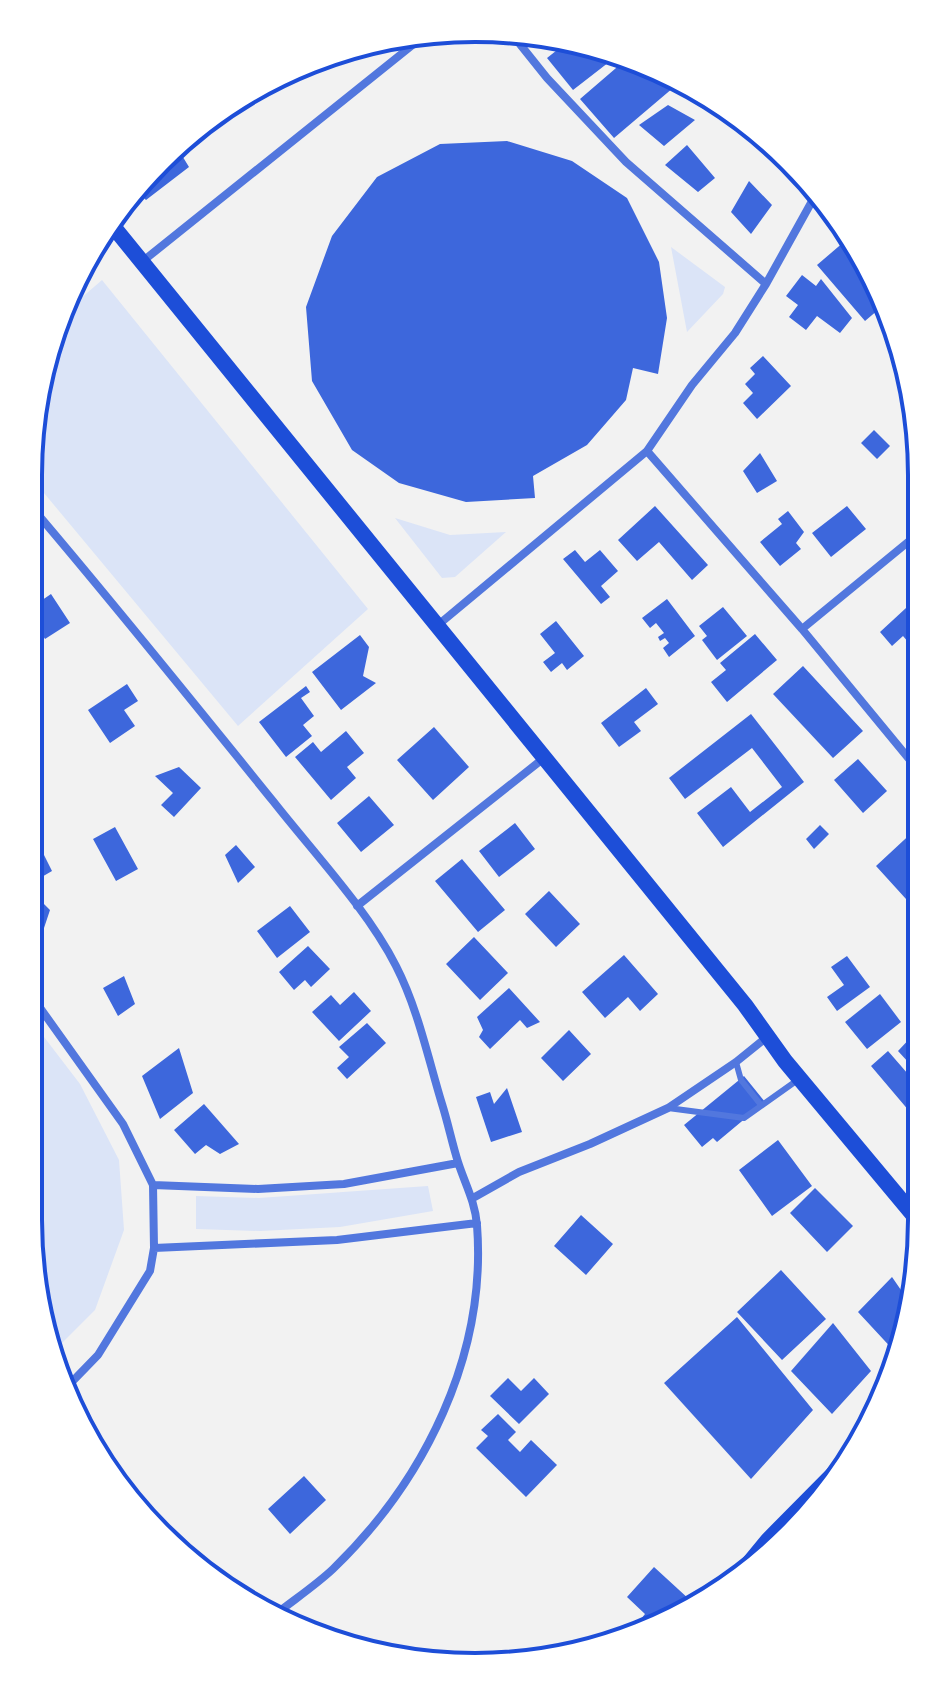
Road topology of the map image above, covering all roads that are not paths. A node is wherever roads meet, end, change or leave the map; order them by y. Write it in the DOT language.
graph roads {
  1 [pos="520,45"];
  2 [pos="410,47"];
  3 [pos="812,202"];
  4 [pos="117,231"];
  5 [pos="142,262"];
  6 [pos="766,284"];
  7 [pos="647,451"];
  8 [pos="42,519"];
  9 [pos="908,542"];
  10 [pos="437,626"];
  11 [pos="802,629"];
  12 [pos="545,758"];
  13 [pos="908,758"];
  14 [pos="357,906"];
  15 [pos="42,1011"];
  16 [pos="767,1037"];
  17 [pos="736,1062"];
  18 [pos="800,1078"];
  19 [pos="761,1105"];
  20 [pos="668,1108"];
  21 [pos="458,1163"];
  22 [pos="153,1185"];
  23 [pos="473,1198"];
  24 [pos="908,1208"];
  25 [pos="477,1223"];
  26 [pos="154,1248"];
  27 [pos="73,1381"];
  28 [pos="284,1608"];
  1 -- 6 [label="street"];
  2 -- 5 [label="street"];
  3 -- 6 [label="street"];
  4 -- 5 [label="main road"];
  5 -- 10 [label="main road"];
  6 -- 7 [label="street"];
  7 -- 10 [label="street"];
  7 -- 11 [label="street"];
  8 -- 14 [label="street"];
  9 -- 11 [label="street"];
  10 -- 12 [label="main road"];
  11 -- 13 [label="street"];
  12 -- 14 [label="street"];
  12 -- 16 [label="main road"];
  14 -- 21 [label="street"];
  15 -- 22 [label="street"];
  16 -- 17 [label="street"];
  16 -- 18 [label="main road"];
  17 -- 19 [label="lane"];
  17 -- 20 [label="street"];
  18 -- 19 [label="lane"];
  18 -- 24 [label="main road"];
  19 -- 20 [label="lane"];
  20 -- 23 [label="street"];
  21 -- 22 [label="street"];
  21 -- 23 [label="street"];
  22 -- 26 [label="street"];
  23 -- 25 [label="street"];
  25 -- 26 [label="street"];
  25 -- 28 [label="street"];
  26 -- 27 [label="street"];
}
